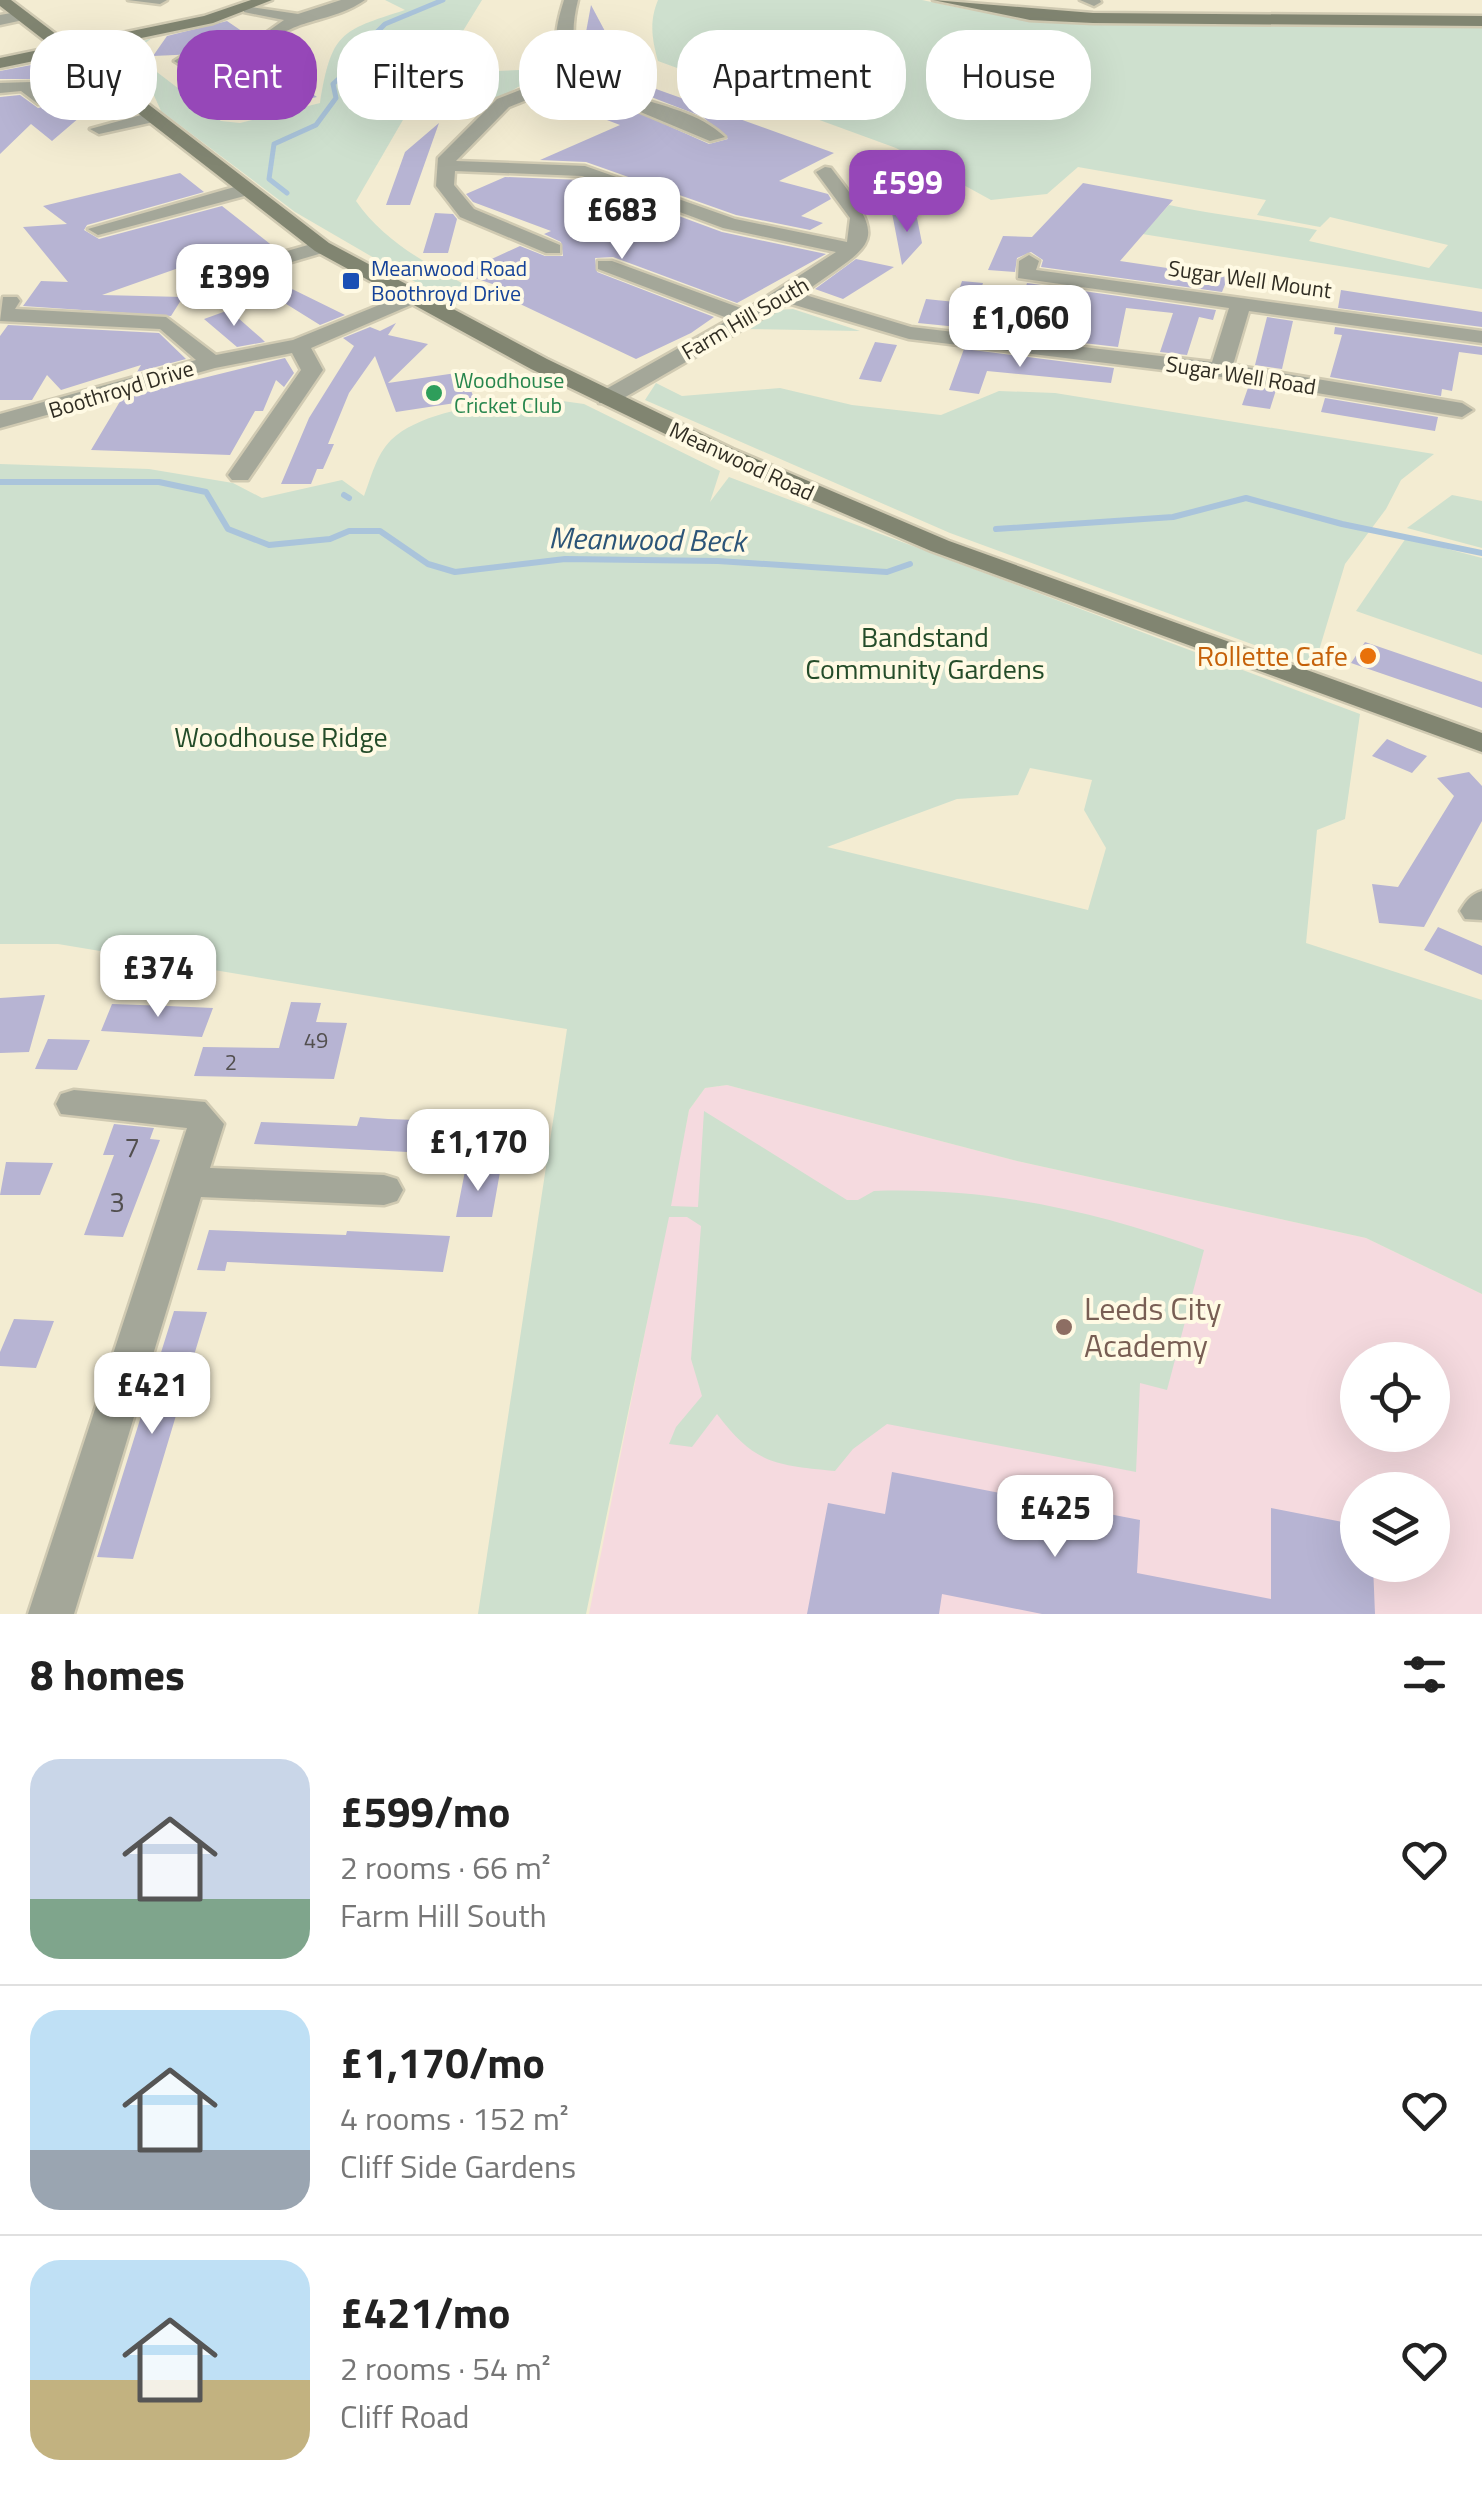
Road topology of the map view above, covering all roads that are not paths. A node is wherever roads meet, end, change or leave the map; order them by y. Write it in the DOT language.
graph roads {
  1 [pos="2,0"];
  2 [pos="134,0"];
  3 [pos="160,0"];
  4 [pos="265,0"];
  5 [pos="358,0"];
  6 [pos="571,0"];
  7 [pos="940,0"];
  8 [pos="249,9"];
  9 [pos="23,16"];
  10 [pos="297,18"];
  11 [pos="0,20"];
  12 [pos="1482,22"];
  13 [pos="43,30"];
  14 [pos="155,30"];
  15 [pos="278,30"];
  16 [pos="565,30"];
  17 [pos="30,58"];
  18 [pos="0,64"];
  19 [pos="0,88"];
  20 [pos="30,90"];
  21 [pos="519,97"];
  22 [pos="657,110"];
  23 [pos="139,120"];
  24 [pos="156,120"];
  25 [pos="99,129"];
  26 [pos="716,137"];
  27 [pos="447,166"];
  28 [pos="824,172"];
  29 [pos="245,190"];
  30 [pos="98,229"];
  31 [pos="512,234"];
  32 [pos="322,247"];
  33 [pos="484,247"];
  34 [pos="553,249"];
  35 [pos="852,249"];
  36 [pos="1029,260"];
  37 [pos="224,262"];
  38 [pos="605,265"];
  39 [pos="786,296"];
  40 [pos="411,298"];
  41 [pos="10,302"];
  42 [pos="1241,302"];
  43 [pos="744,317"];
  44 [pos="1482,337"];
  45 [pos="299,345"];
  46 [pos="212,362"];
  47 [pos="1221,370"];
  48 [pos="607,398"];
  49 [pos="1462,410"];
  50 [pos="0,421"];
  51 [pos="240,474"];
  52 [pos="1481,741"];
  53 [pos="74,1104"];
  54 [pos="189,1182"];
  55 [pos="384,1190"];
  56 [pos="51,1614"];
  1 -- 9 [label="street, Meanwood Road"];
  2 -- 3 [label="street"];
  4 -- 8 [label="street"];
  5 -- 10 [label="street"];
  6 -- 16 [label="street"];
  7 -- 12 [label="street"];
  8 -- 10 [label="street"];
  8 -- 14 [label="street"];
  9 -- 11 [label="street"];
  9 -- 13 [label="street, Meanwood Road"];
  10 -- 15 [label="street"];
  17 -- 18 [label="street"];
  19 -- 20 [label="street"];
  21 -- 27 [label="street"];
  22 -- 26 [label="street"];
  23 -- 25 [label="street"];
  24 -- 29 [label="street, Meanwood Road"];
  27 -- 31 [label="street"];
  27 -- 35 [label="street"];
  28 -- 35 [label="street"];
  29 -- 30 [label="street"];
  29 -- 32 [label="street, Meanwood Road"];
  31 -- 33 [label="street"];
  31 -- 34 [label="street"];
  32 -- 37 [label="street"];
  32 -- 40 [label="street, Meanwood Road"];
  35 -- 39 [label="street, Farm Hill South"];
  36 -- 42 [label="street, Sugar Well Mount"];
  38 -- 43 [label="street"];
  39 -- 43 [label="street, Farm Hill South"];
  39 -- 47 [label="street, Sugar Well Road"];
  40 -- 45 [label="street, Boothroyd Drive"];
  40 -- 48 [label="street, Meanwood Road"];
  41 -- 46 [label="street"];
  42 -- 44 [label="street, Sugar Well Mount"];
  42 -- 47 [label="street"];
  43 -- 48 [label="street, Farm Hill South"];
  45 -- 46 [label="street, Boothroyd Drive"];
  45 -- 51 [label="street"];
  46 -- 50 [label="street, Boothroyd Drive"];
  47 -- 49 [label="street, Sugar Well Road"];
  48 -- 52 [label="street, Meanwood Road"];
  53 -- 54 [label="street"];
  54 -- 55 [label="street"];
  54 -- 56 [label="street"];
}
